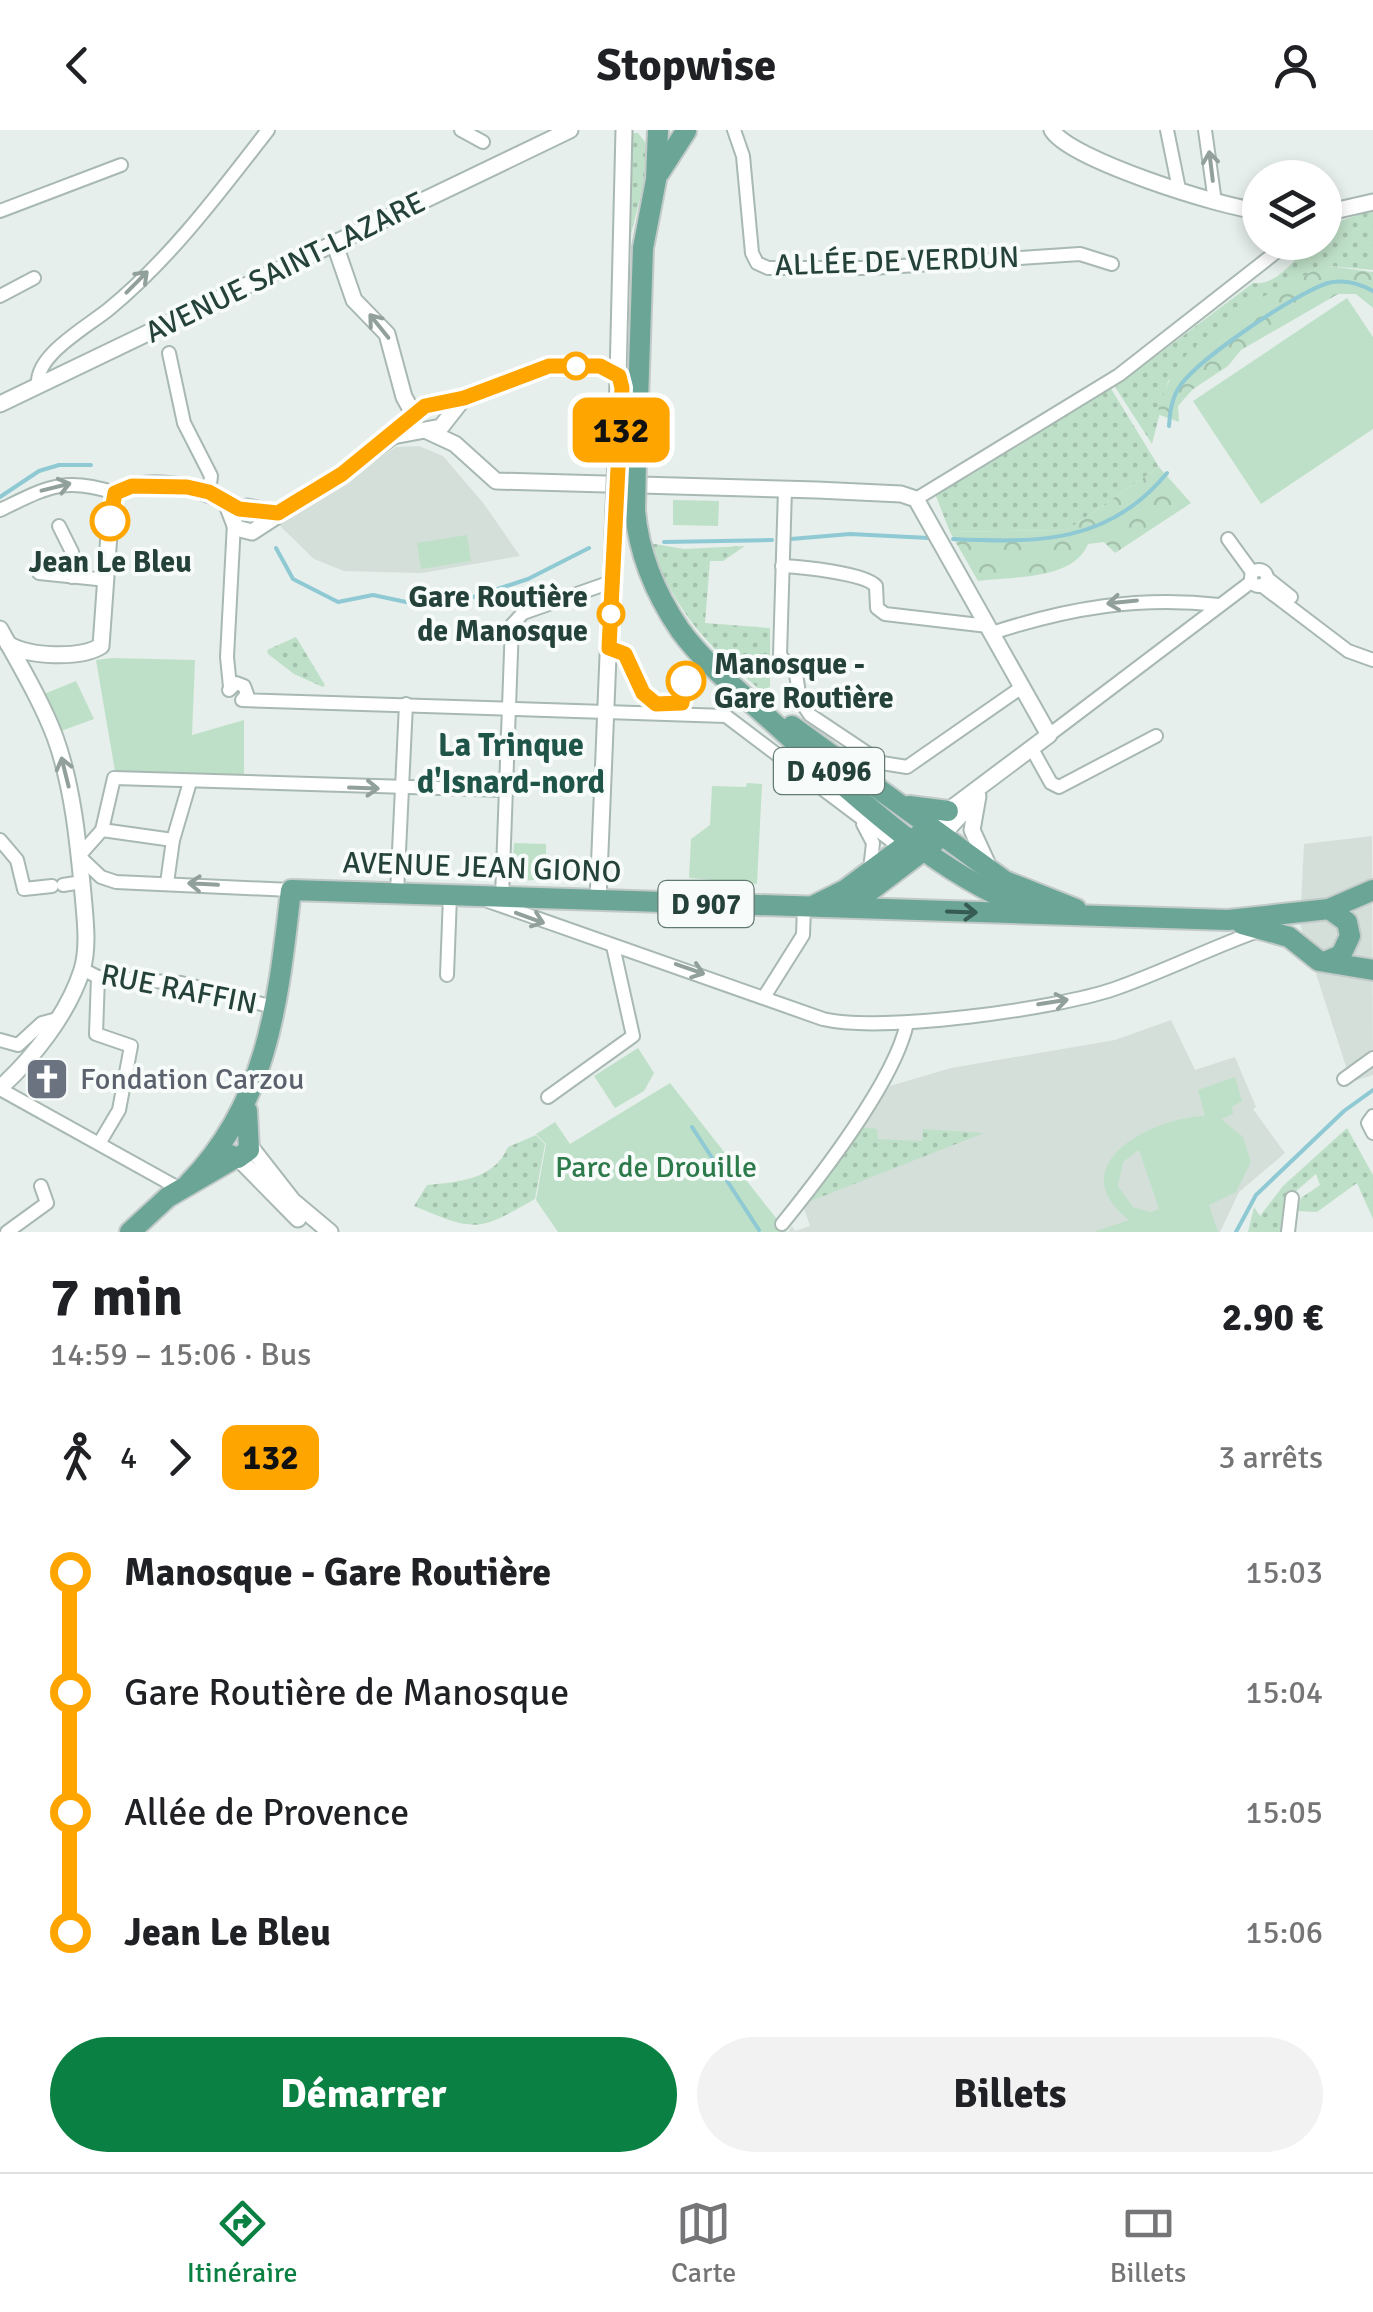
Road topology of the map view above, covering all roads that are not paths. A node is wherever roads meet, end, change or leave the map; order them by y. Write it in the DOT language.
graph roads {
  1 [pos="268,130"];
  2 [pos="462,130"];
  3 [pos="570,130"];
  4 [pos="624,130"];
  5 [pos="658,130"];
  6 [pos="668,130"];
  7 [pos="687,130"];
  8 [pos="734,130"];
  9 [pos="1052,130"];
  10 [pos="1167,130"];
  11 [pos="1205,130"];
  12 [pos="483,142"];
  13 [pos="122,165"];
  14 [pos="656,180"];
  15 [pos="1179,189"];
  16 [pos="1214,202"];
  17 [pos="1373,202"];
  18 [pos="649,203"];
  19 [pos="1242,207"];
  20 [pos="1342,210"];
  21 [pos="0,211"];
  22 [pos="335,245"];
  23 [pos="1266,260"];
  24 [pos="1112,264"];
  25 [pos="34,278"];
  26 [pos="0,296"];
  27 [pos="620,312"];
  28 [pos="169,353"];
  29 [pos="611,371"];
  30 [pos="38,385"];
  31 [pos="0,402"];
  32 [pos="445,413"];
  33 [pos="417,423"];
  34 [pos="455,444"];
  35 [pos="623,456"];
  36 [pos="786,489"];
  37 [pos="209,492"];
  38 [pos="115,493"];
  39 [pos="916,499"];
  40 [pos="0,510"];
  41 [pos="242,517"];
  42 [pos="59,526"];
  43 [pos="1228,539"];
  44 [pos="782,561"];
  45 [pos="39,572"];
  46 [pos="72,577"];
  47 [pos="1258,579"];
  48 [pos="107,580"];
  49 [pos="611,582"];
  50 [pos="1219,605"];
  51 [pos="990,629"];
  52 [pos="4,636"];
  53 [pos="40,652"];
  54 [pos="1370,659"];
  55 [pos="1022,687"];
  56 [pos="34,692"];
  57 [pos="748,698"];
  58 [pos="406,704"];
  59 [pos="508,708"];
  60 [pos="608,711"];
  61 [pos="1049,736"];
  62 [pos="1156,736"];
  63 [pos="1032,749"];
  64 [pos="994,778"];
  65 [pos="190,782"];
  66 [pos="403,789"];
  67 [pos="505,790"];
  68 [pos="978,796"];
  69 [pos="907,806"];
  70 [pos="948,811"];
  71 [pos="856,814"];
  72 [pos="102,830"];
  73 [pos="0,840"];
  74 [pos="173,840"];
  75 [pos="925,840"];
  76 [pos="80,856"];
  77 [pos="870,870"];
  78 [pos="89,877"];
  79 [pos="1005,881"];
  80 [pos="167,883"];
  81 [pos="290,890"];
  82 [pos="397,893"];
  83 [pos="1373,894"];
  84 [pos="450,896"];
  85 [pos="476,897"];
  86 [pos="502,897"];
  87 [pos="598,900"];
  88 [pos="834,904"];
  89 [pos="1076,909"];
  90 [pos="1320,911"];
  91 [pos="1052,914"];
  92 [pos="1108,916"];
  93 [pos="1228,920"];
  94 [pos="1264,929"];
  95 [pos="1352,933"];
  96 [pos="614,946"];
  97 [pos="1300,946"];
  98 [pos="1327,961"];
  99 [pos="82,970"];
  100 [pos="1372,970"];
  101 [pos="447,975"];
  102 [pos="98,978"];
  103 [pos="764,998"];
  104 [pos="277,1008"];
  105 [pos="57,1019"];
  106 [pos="907,1022"];
  107 [pos="0,1040"];
  108 [pos="1373,1058"];
  109 [pos="1344,1079"];
  110 [pos="0,1089"];
  111 [pos="548,1097"];
  112 [pos="1373,1116"];
  113 [pos="1373,1133"];
  114 [pos="100,1142"];
  115 [pos="237,1146"];
  116 [pos="41,1186"];
  117 [pos="185,1186"];
  118 [pos="1292,1198"];
  119 [pos="782,1224"];
  120 [pos="8,1232"];
  121 [pos="130,1232"];
  122 [pos="313,1232"];
  123 [pos="330,1232"];
  124 [pos="1288,1232"];
  30 -- 1 [label="street, one-way"];
  2 -- 12 [label="street"];
  3 -- 22 [label="street, AVENUE SAINT-LAZARE"];
  4 -- 27 [label="street"];
  5 -- 14 [label="main road, D 4096"];
  6 -- 7 [label="main road"];
  7 -- 14 [label="main road, D 4096"];
  8 -- 24 [label="street, ALLÉE DE VERDUN"];
  9 -- 15 [label="street"];
  10 -- 15 [label="street"];
  16 -- 11 [label="street, one-way"];
  13 -- 21 [label="street"];
  14 -- 18 [label="main road, D 4096"];
  15 -- 16 [label="street"];
  16 -- 19 [label="street"];
  17 -- 20 [label="street"];
  18 -- 27 [label="street"];
  18 -- 35 [label="main road, D 4096"];
  22 -- 30 [label="street, AVENUE SAINT-LAZARE"];
  33 -- 22 [label="street, one-way"];
  23 -- 39 [label="street"];
  25 -- 26 [label="street"];
  27 -- 29 [label="street"];
  28 -- 37 [label="street"];
  29 -- 32 [label="street"];
  29 -- 35 [label="street"];
  30 -- 31 [label="street, AVENUE SAINT-LAZARE"];
  32 -- 33 [label="street"];
  32 -- 33 [label="street"];
  32 -- 34 [label="street"];
  33 -- 34 [label="street"];
  33 -- 41 [label="street"];
  34 -- 36 [label="street"];
  35 -- 49 [label="street, bridge"];
  35 -- 57 [label="main road, D 4096, bridge"];
  36 -- 39 [label="street"];
  36 -- 44 [label="street"];
  37 -- 38 [label="street"];
  37 -- 41 [label="street"];
  40 -- 38 [label="street, one-way"];
  38 -- 48 [label="street"];
  39 -- 51 [label="street"];
  41 -- 58 [label="street"];
  42 -- 46 [label="street"];
  43 -- 47 [label="street"];
  44 -- 51 [label="street"];
  44 -- 55 [label="street"];
  45 -- 46 [label="street"];
  46 -- 48 [label="street"];
  47 -- 50 [label="street"];
  47 -- 54 [label="street"];
  48 -- 53 [label="street"];
  49 -- 59 [label="street"];
  49 -- 60 [label="street"];
  50 -- 51 [label="street, one-way"];
  50 -- 61 [label="street"];
  51 -- 55 [label="street"];
  52 -- 53 [label="street"];
  52 -- 56 [label="street"];
  53 -- 56 [label="street"];
  55 -- 61 [label="street"];
  76 -- 56 [label="street, one-way"];
  57 -- 69 [label="main road, D 4096"];
  57 -- 75 [label="main road, D 4096"];
  58 -- 59 [label="street"];
  58 -- 66 [label="street"];
  59 -- 60 [label="street"];
  59 -- 67 [label="street"];
  60 -- 71 [label="street"];
  60 -- 87 [label="street"];
  61 -- 63 [label="street"];
  62 -- 63 [label="street"];
  63 -- 64 [label="street"];
  64 -- 68 [label="street"];
  64 -- 70 [label="street"];
  65 -- 66 [label="street, one-way"];
  65 -- 72 [label="street"];
  65 -- 74 [label="street"];
  66 -- 67 [label="street"];
  66 -- 82 [label="street"];
  67 -- 86 [label="street"];
  68 -- 75 [label="street"];
  68 -- 79 [label="street"];
  69 -- 70 [label="main road"];
  69 -- 75 [label="main road, D 4096"];
  70 -- 75 [label="street"];
  71 -- 75 [label="street"];
  71 -- 77 [label="street"];
  72 -- 74 [label="street"];
  72 -- 76 [label="street"];
  73 -- 78 [label="street"];
  74 -- 80 [label="street"];
  75 -- 77 [label="main road"];
  75 -- 79 [label="main road, D 4096"];
  75 -- 88 [label="main road"];
  75 -- 89 [label="main road"];
  75 -- 91 [label="main road, D 4096"];
  76 -- 78 [label="street"];
  77 -- 88 [label="main road"];
  78 -- 80 [label="street, AVENUE JEAN GIONO"];
  78 -- 99 [label="street"];
  79 -- 89 [label="main road, D 4096"];
  81 -- 80 [label="street, AVENUE JEAN GIONO, one-way"];
  81 -- 82 [label="main road, AVENUE JEAN GIONO / D 907"];
  81 -- 104 [label="main road"];
  82 -- 84 [label="main road, AVENUE JEAN GIONO / D 907"];
  83 -- 90 [label="main road, AVENUE JEAN GIONO"];
  83 -- 95 [label="main road"];
  84 -- 85 [label="main road, AVENUE JEAN GIONO / D 907"];
  84 -- 101 [label="street"];
  85 -- 86 [label="main road, AVENUE JEAN GIONO / D 907"];
  85 -- 96 [label="street, one-way"];
  86 -- 87 [label="main road, AVENUE JEAN GIONO / D 907"];
  87 -- 88 [label="main road, AVENUE JEAN GIONO / D 907"];
  88 -- 91 [label="main road, AVENUE JEAN GIONO / D 907, one-way"];
  88 -- 103 [label="street"];
  89 -- 92 [label="main road, D 4096"];
  90 -- 93 [label="main road, AVENUE JEAN GIONO / D 4096"];
  90 -- 95 [label="main road"];
  90 -- 97 [label="main road"];
  91 -- 92 [label="main road, AVENUE JEAN GIONO / D 4096"];
  92 -- 93 [label="main road, AVENUE JEAN GIONO / D 4096"];
  93 -- 94 [label="main road, AVENUE JEAN GIONO / D 4096"];
  94 -- 97 [label="main road, AVENUE JEAN GIONO / D 4096"];
  106 -- 94 [label="street, one-way"];
  95 -- 98 [label="main road"];
  95 -- 100 [label="main road"];
  96 -- 103 [label="street, one-way"];
  96 -- 111 [label="street"];
  97 -- 98 [label="main road"];
  98 -- 100 [label="main road"];
  99 -- 102 [label="street, RUE RAFFIN"];
  99 -- 105 [label="street"];
  102 -- 104 [label="street, RUE RAFFIN"];
  102 -- 114 [label="street"];
  103 -- 106 [label="street"];
  104 -- 115 [label="main road"];
  105 -- 107 [label="street"];
  105 -- 110 [label="street"];
  106 -- 119 [label="street"];
  108 -- 109 [label="street"];
  110 -- 114 [label="street"];
  112 -- 113 [label="street"];
  114 -- 117 [label="street"];
  115 -- 117 [label="main road"];
  115 -- 122 [label="street"];
  115 -- 123 [label="street"];
  116 -- 120 [label="street"];
  117 -- 121 [label="main road"];
  118 -- 124 [label="street"];
}
